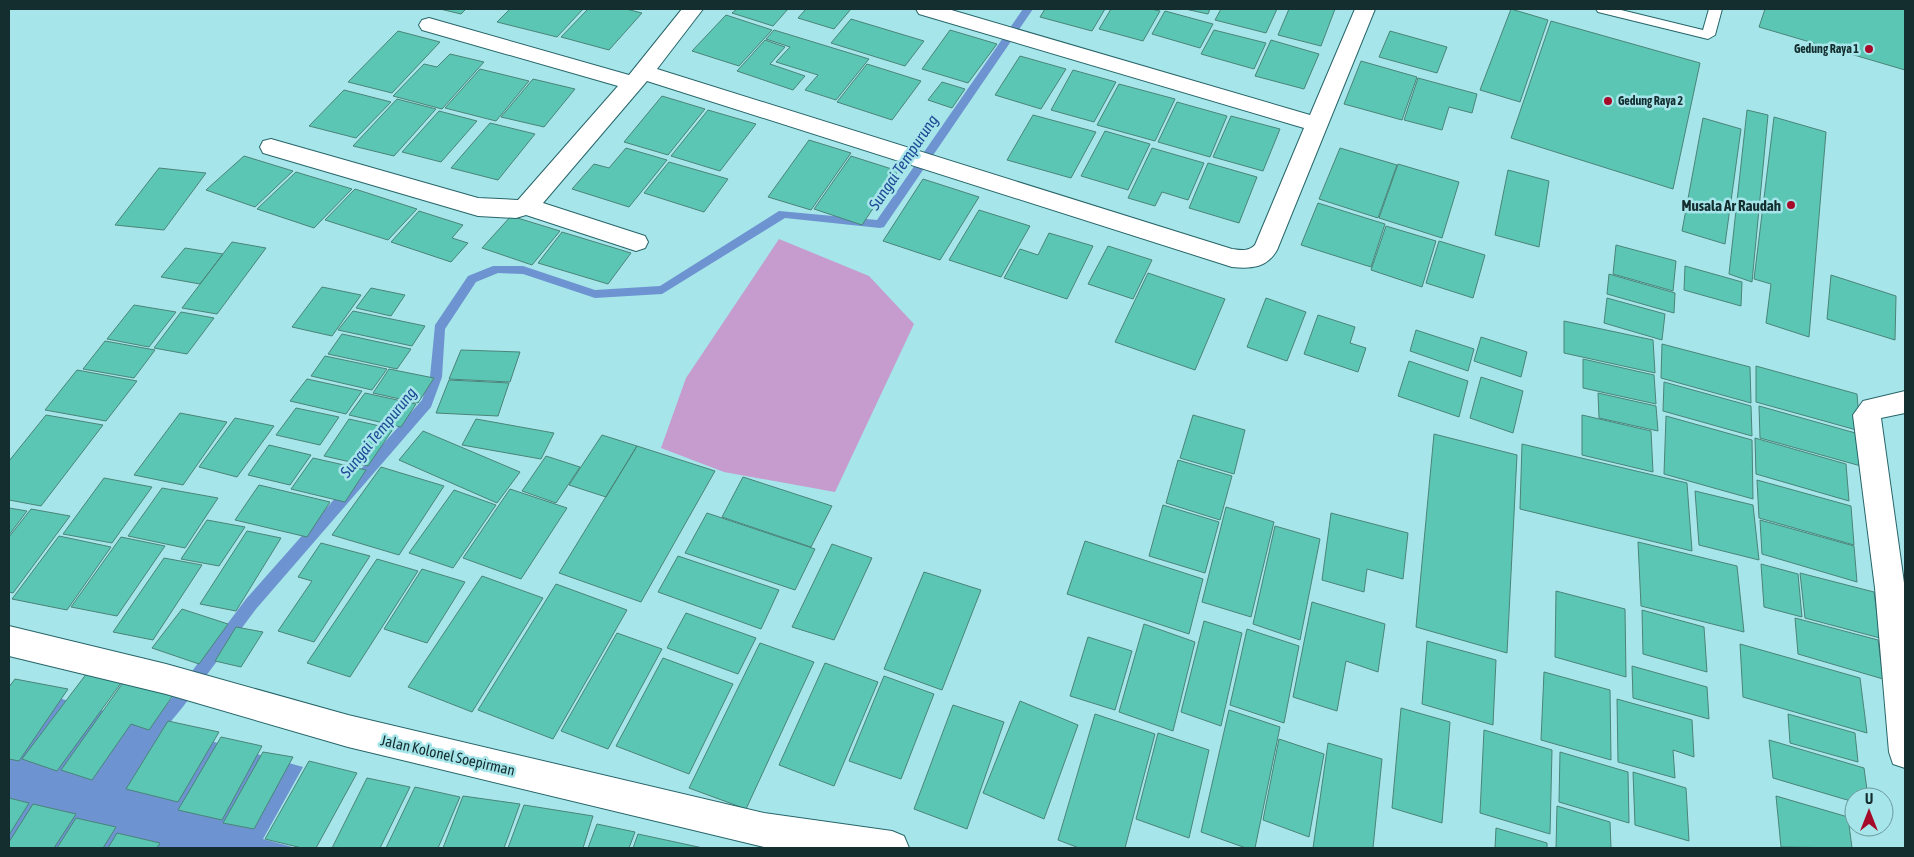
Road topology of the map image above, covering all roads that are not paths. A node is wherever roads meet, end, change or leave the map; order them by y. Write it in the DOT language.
graph roads {
  1 [pos="693,9"];
  2 [pos="926,9"];
  3 [pos="1365,9"];
  4 [pos="1603,9"];
  5 [pos="1715,9"];
  6 [pos="429,25"];
  7 [pos="638,77"];
  8 [pos="1316,124"];
  9 [pos="271,147"];
  10 [pos="526,206"];
  11 [pos="636,242"];
  12 [pos="1905,402"];
  13 [pos="9,641"];
  14 [pos="1905,752"];
  15 [pos="892,848"];
  1 -- 7 [label="street"];
  2 -- 8 [label="street"];
  3 -- 8 [label="street"];
  4 -- 5 [label="lane"];
  6 -- 7 [label="street"];
  7 -- 8 [label="street"];
  7 -- 10 [label="street"];
  9 -- 10 [label="street"];
  10 -- 11 [label="street"];
  12 -- 14 [label="street"];
  13 -- 15 [label="street, Jalan Kolonel Soepirman"];
}
